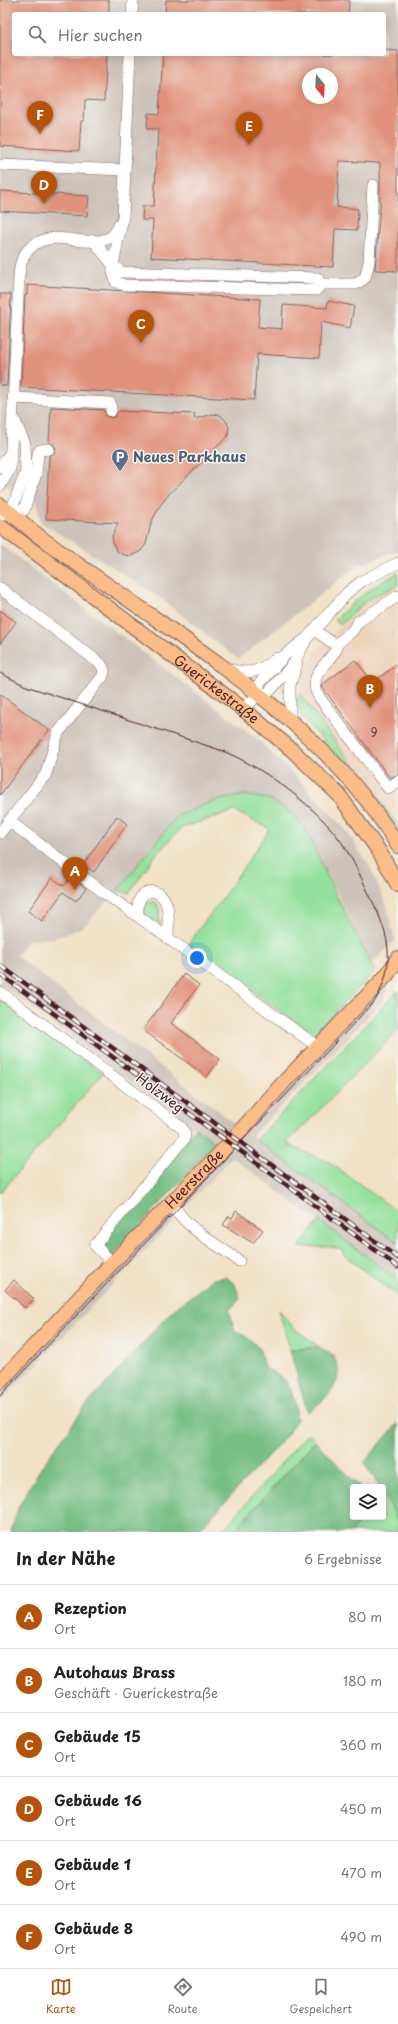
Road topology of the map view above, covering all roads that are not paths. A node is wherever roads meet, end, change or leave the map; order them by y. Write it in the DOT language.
graph roads {
  1 [pos="133,0"];
  2 [pos="132,12"];
  3 [pos="130,56"];
  4 [pos="0,165"];
  5 [pos="125,170"];
  6 [pos="373,185"];
  7 [pos="123,217"];
  8 [pos="93,240"];
  9 [pos="113,265"];
  10 [pos="14,398"];
  11 [pos="112,411"];
  12 [pos="13,418"];
  13 [pos="49,449"];
  14 [pos="11,453"];
  15 [pos="0,467"];
  16 [pos="0,486"];
  17 [pos="3,511"];
  18 [pos="0,526"];
  19 [pos="398,563"];
  20 [pos="0,588"];
  21 [pos="398,596"];
  22 [pos="311,634"];
  23 [pos="336,645"];
  24 [pos="226,669"];
  25 [pos="259,694"];
  26 [pos="243,708"];
  27 [pos="290,720"];
  28 [pos="398,781"];
  29 [pos="9,822"];
  30 [pos="0,833"];
  31 [pos="398,846"];
  32 [pos="398,885"];
  33 [pos="139,917"];
  34 [pos="168,938"];
  35 [pos="398,958"];
  36 [pos="392,973"];
  37 [pos="0,992"];
  38 [pos="318,1047"];
  39 [pos="167,1208"];
  40 [pos="239,1262"];
  41 [pos="112,1263"];
  42 [pos="0,1382"];
  1 -- 2 [label="lane"];
  3 -- 5 [label="lane"];
  4 -- 5 [label="lane"];
  5 -- 7 [label="lane"];
  6 -- 9 [label="lane"];
  7 -- 8 [label="lane"];
  7 -- 9 [label="lane"];
  8 -- 9 [label="lane"];
  8 -- 10 [label="lane"];
  10 -- 11 [label="lane"];
  10 -- 12 [label="lane"];
  12 -- 14 [label="lane"];
  12 -- 17 [label="lane"];
  13 -- 17 [label="lane"];
  14 -- 15 [label="lane"];
  14 -- 16 [label="lane"];
  17 -- 24 [label="main road, Guerickestraße"];
  18 -- 26 [label="main road, Guerickestraße"];
  19 -- 22 [label="lane"];
  20 -- 29 [label="lane"];
  21 -- 23 [label="lane"];
  22 -- 23 [label="lane"];
  22 -- 24 [label="lane"];
  22 -- 25 [label="lane"];
  22 -- 27 [label="lane"];
  23 -- 28 [label="lane"];
  24 -- 25 [label="main road, Guerickestraße"];
  25 -- 26 [label="lane"];
  25 -- 27 [label="main road, Guerickestraße"];
  26 -- 32 [label="main road, Guerickestraße"];
  27 -- 31 [label="main road, Guerickestraße"];
  29 -- 30 [label="lane"];
  29 -- 33 [label="lane"];
  33 -- 34 [label="lane"];
  33 -- 34 [label="lane"];
  34 -- 38 [label="lane"];
  35 -- 36 [label="main road"];
  36 -- 38 [label="main road, Heerstraße"];
  37 -- 41 [label="lane, Holzweg"];
  38 -- 39 [label="main road, Heerstraße"];
  39 -- 40 [label="lane"];
  39 -- 41 [label="main road, Heerstraße"];
  41 -- 42 [label="main road, Heerstraße"];
}
